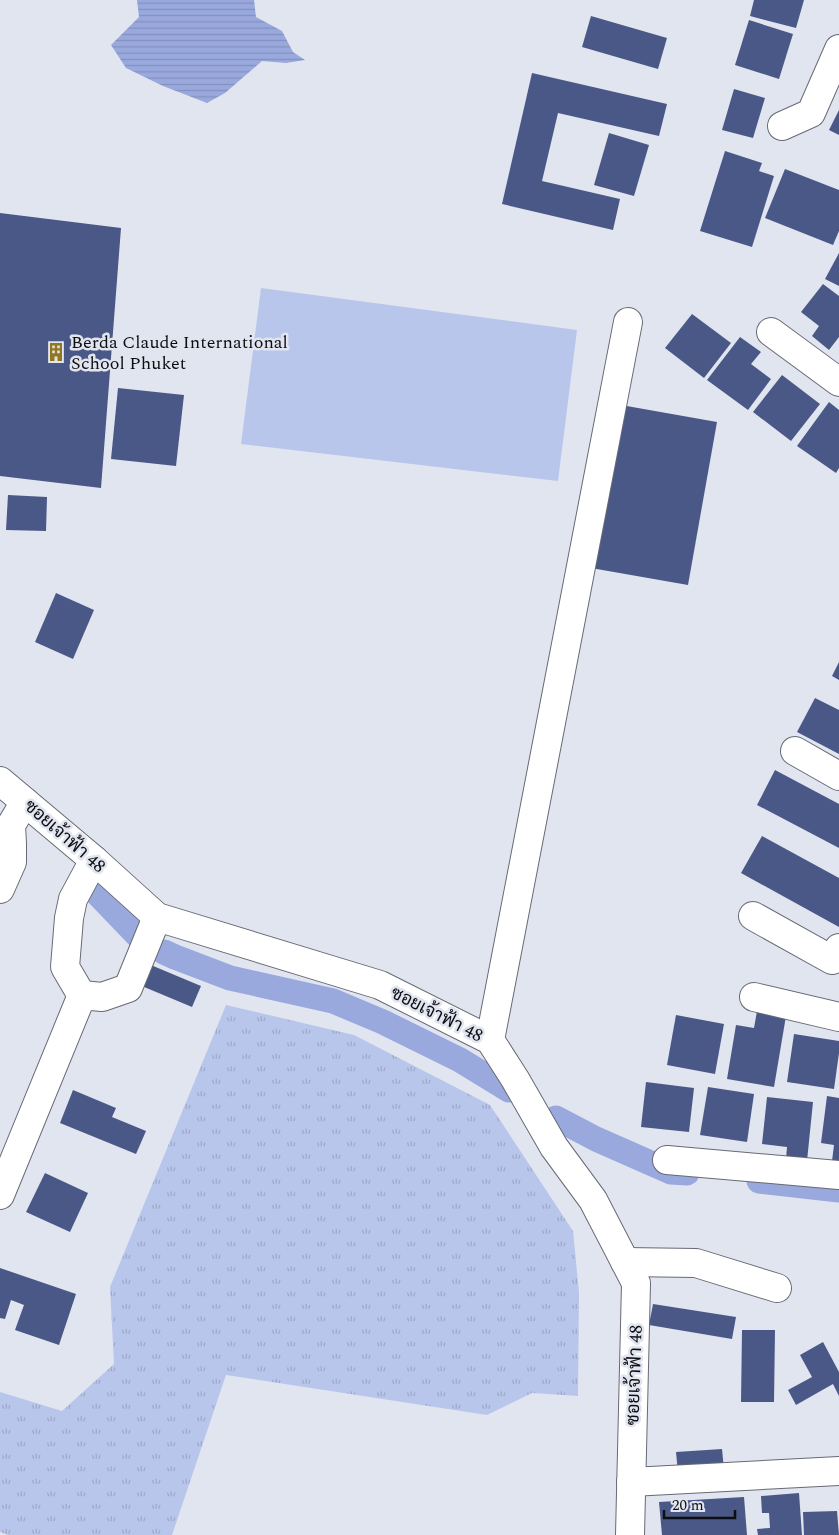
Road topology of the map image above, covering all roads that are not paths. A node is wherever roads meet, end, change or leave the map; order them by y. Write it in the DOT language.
graph roads {
  1 [pos="839,49"];
  2 [pos="782,126"];
  3 [pos="628,322"];
  4 [pos="771,332"];
  5 [pos="839,382"];
  6 [pos="795,751"];
  7 [pos="839,776"];
  8 [pos="0,781"];
  9 [pos="25,802"];
  10 [pos="5,826"];
  11 [pos="94,860"];
  12 [pos="0,889"];
  13 [pos="753,916"];
  14 [pos="157,917"];
  15 [pos="839,948"];
  16 [pos="82,996"];
  17 [pos="754,997"];
  18 [pos="839,1017"];
  19 [pos="490,1040"];
  20 [pos="666,1160"];
  21 [pos="839,1175"];
  22 [pos="0,1195"];
  23 [pos="625,1262"];
  24 [pos="777,1288"];
  25 [pos="839,1471"];
  26 [pos="631,1482"];
  27 [pos="630,1535"];
  1 -- 2 [label="street"];
  3 -- 19 [label="street"];
  4 -- 5 [label="street"];
  6 -- 7 [label="street"];
  8 -- 9 [label="street, ซอยเจ้าฟ้า 48"];
  9 -- 10 [label="street"];
  9 -- 11 [label="street, ซอยเจ้าฟ้า 48"];
  10 -- 12 [label="street"];
  11 -- 14 [label="street, ซอยเจ้าฟ้า 48"];
  11 -- 16 [label="street"];
  13 -- 15 [label="street"];
  14 -- 16 [label="street"];
  14 -- 19 [label="street, ซอยเจ้าฟ้า 48"];
  16 -- 22 [label="street"];
  17 -- 18 [label="street"];
  19 -- 23 [label="street, ซอยเจ้าฟ้า 48"];
  20 -- 21 [label="street"];
  23 -- 24 [label="street"];
  23 -- 26 [label="street, ซอยเจ้าฟ้า 48"];
  25 -- 26 [label="street"];
  26 -- 27 [label="street, ซอยเจ้าฟ้า 48"];
}
